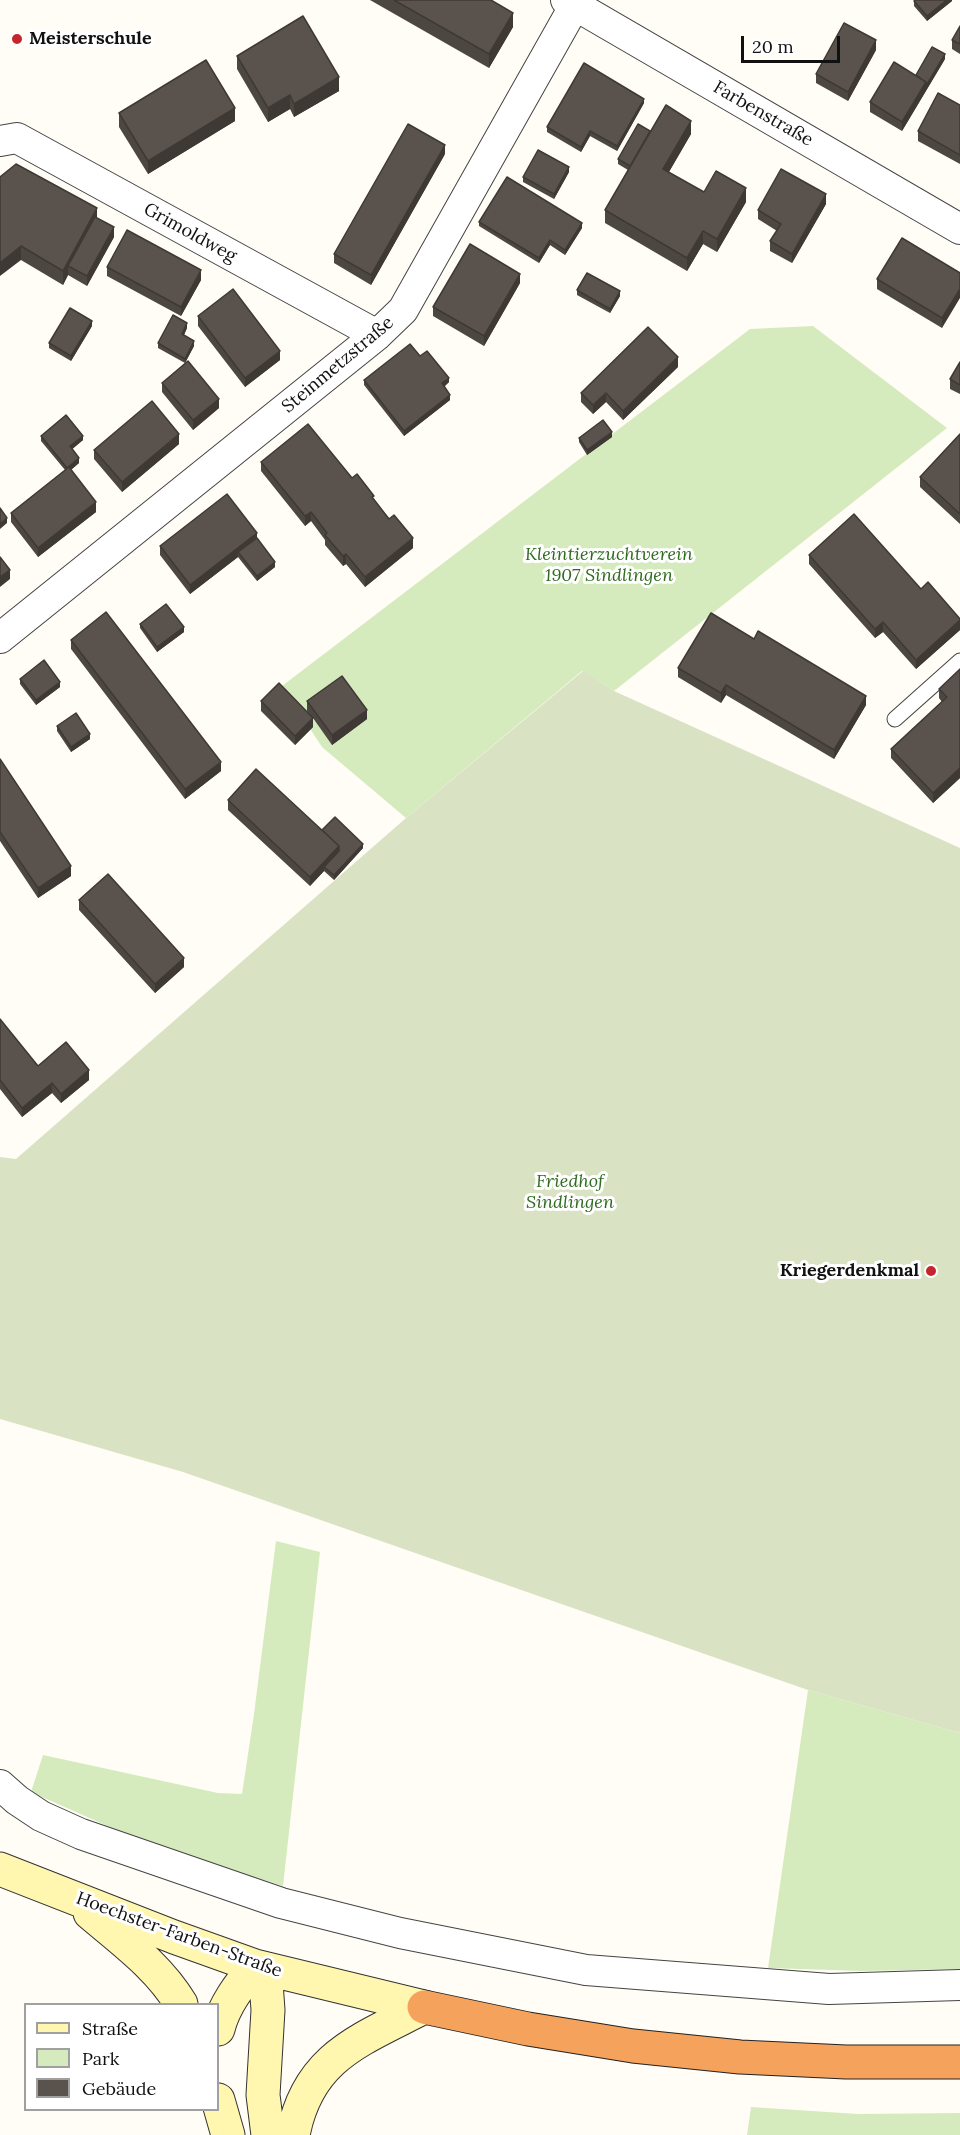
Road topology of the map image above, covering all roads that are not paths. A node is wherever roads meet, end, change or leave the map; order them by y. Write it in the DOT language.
graph roads {
  1 [pos="571,3"];
  2 [pos="0,141"];
  3 [pos="960,229"];
  4 [pos="377,335"];
  5 [pos="0,638"];
  6 [pos="960,661"];
  7 [pos="896,719"];
  8 [pos="0,1785"];
  9 [pos="2,1868"];
  10 [pos="68,1894"];
  11 [pos="260,1968"];
  12 [pos="960,1985"];
  13 [pos="180,2003"];
  14 [pos="424,2007"];
  15 [pos="219,2024"];
  16 [pos="960,2062"];
  17 [pos="219,2104"];
  18 [pos="228,2135"];
  19 [pos="268,2135"];
  20 [pos="293,2135"];
  1 -- 3 [label="street, Farbenstraße"];
  1 -- 4 [label="street, Steinmetzstraße"];
  2 -- 4 [label="street, Grimoldweg"];
  4 -- 5 [label="street, Steinmetzstraße"];
  6 -- 7 [label="lane"];
  8 -- 12 [label="street"];
  9 -- 10 [label="main road, Hoechster-Farben-Straße"];
  10 -- 11 [label="main road, Hoechster-Farben-Straße"];
  10 -- 13 [label="main road"];
  11 -- 14 [label="main road, Hoechster-Farben-Straße"];
  11 -- 15 [label="main road"];
  11 -- 19 [label="main road"];
  14 -- 16 [label="highway"];
  14 -- 20 [label="main road"];
  17 -- 18 [label="main road"];
}
